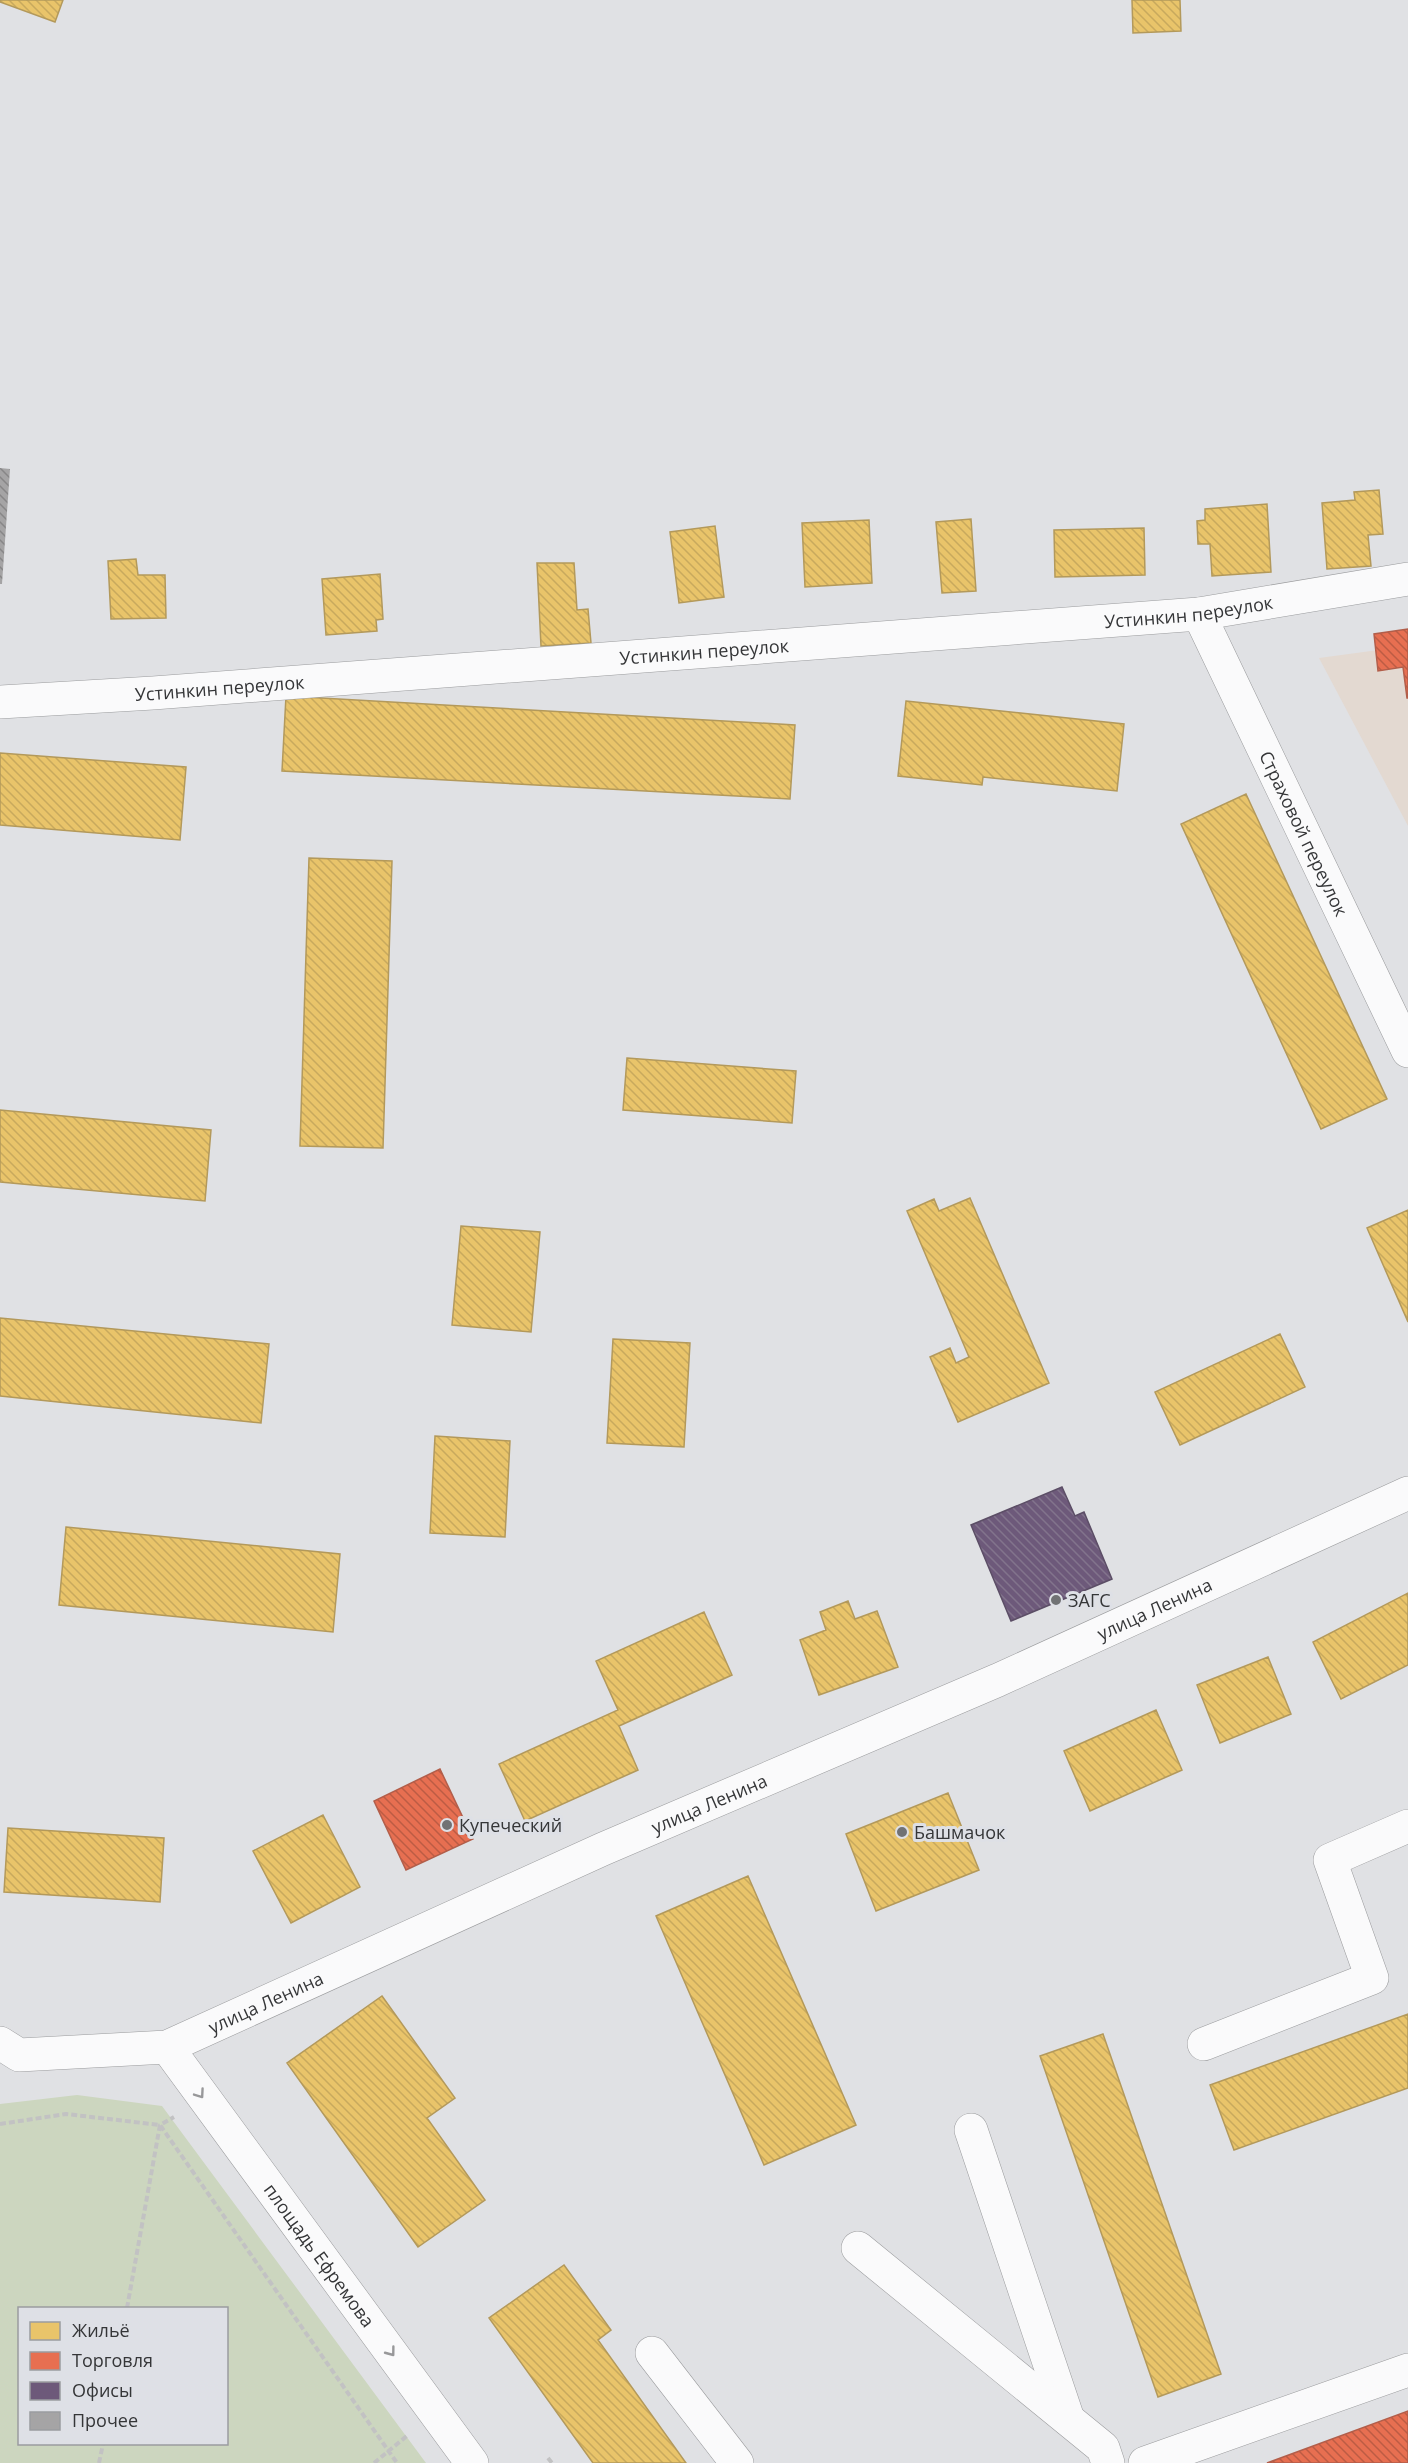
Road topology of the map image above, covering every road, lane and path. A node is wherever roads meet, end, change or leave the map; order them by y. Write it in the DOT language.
graph roads {
  1 [pos="1408,579"];
  2 [pos="1199,614"];
  3 [pos="0,702"];
  4 [pos="1408,1051"];
  5 [pos="1408,1493"];
  6 [pos="1408,1826"];
  7 [pos="0,2043"];
  8 [pos="1204,2044"];
  9 [pos="167,2046"];
  10 [pos="204,2100"];
  11 [pos="0,2124"];
  12 [pos="160,2125"];
  13 [pos="971,2130"];
  14 [pos="858,2248"];
  15 [pos="127,2307"];
  16 [pos="652,2353"];
  17 [pos="1408,2370"];
  18 [pos="1068,2419"];
  19 [pos="102,2445"];
  20 [pos="548,2458"];
  21 [pos="99,2463"];
  22 [pos="397,2463"];
  23 [pos="472,2463"];
  24 [pos="552,2463"];
  25 [pos="737,2463"];
  26 [pos="1108,2463"];
  27 [pos="1145,2463"];
  1 -- 2 [label="street, Устинкин переулок"];
  2 -- 3 [label="street, Устинкин переулок"];
  2 -- 4 [label="street, Страховой переулок"];
  5 -- 9 [label="street, улица Ленина"];
  6 -- 8 [label="street"];
  7 -- 9 [label="street, улица Ленина"];
  9 -- 10 [label="street, площадь Ефремова, one-way"];
  10 -- 12 [label="path"];
  10 -- 23 [label="street, площадь Ефремова, one-way"];
  11 -- 12 [label="path"];
  12 -- 15 [label="path"];
  12 -- 22 [label="path"];
  13 -- 18 [label="street"];
  14 -- 18 [label="street"];
  16 -- 25 [label="street"];
  17 -- 27 [label="street"];
  18 -- 26 [label="street"];
  19 -- 21 [label="path"];
  20 -- 24 [label="path"];
}
